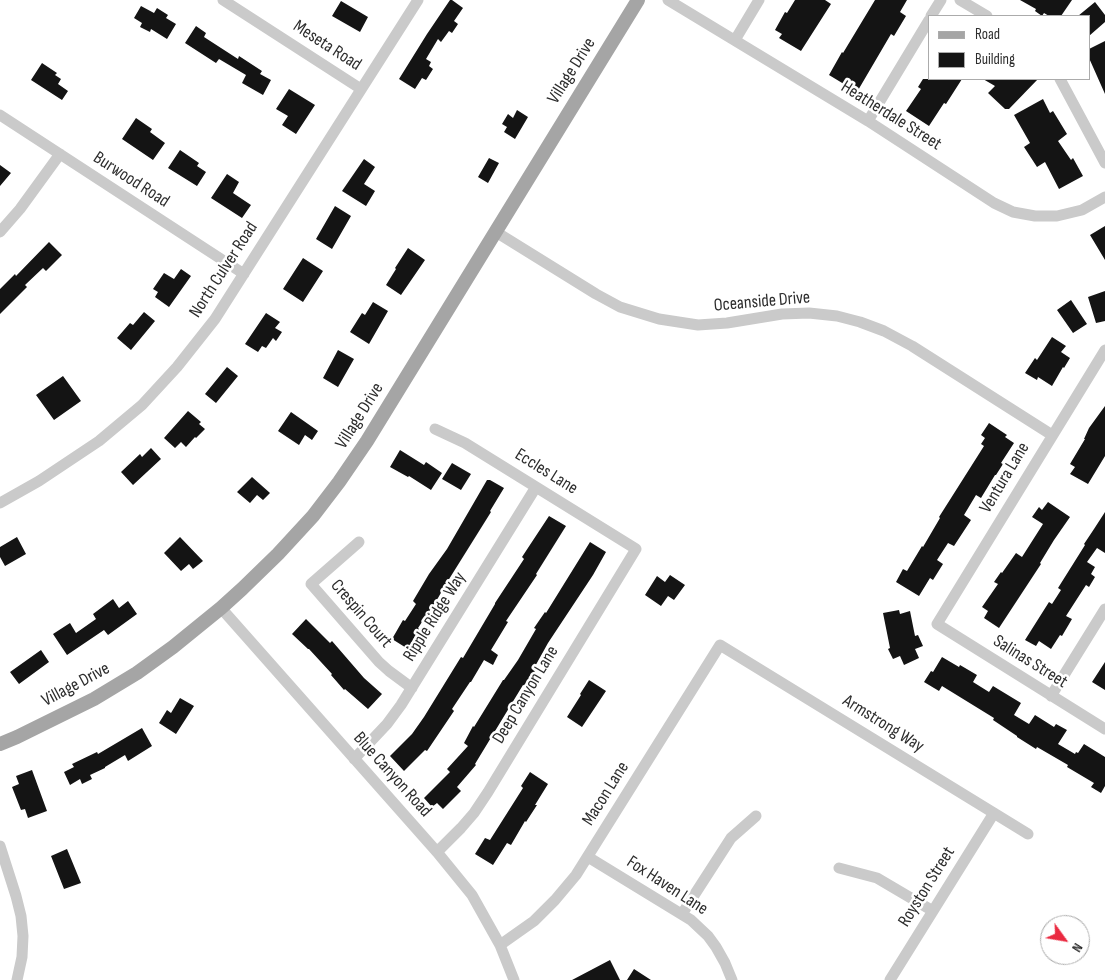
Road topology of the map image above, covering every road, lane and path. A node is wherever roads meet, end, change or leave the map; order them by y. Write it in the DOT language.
graph roads {
  1 [pos="223,0"];
  2 [pos="418,0"];
  3 [pos="638,0"];
  4 [pos="668,0"];
  5 [pos="759,0"];
  6 [pos="941,0"];
  7 [pos="960,0"];
  8 [pos="932,15"];
  9 [pos="984,15"];
  10 [pos="928,22"];
  11 [pos="735,40"];
  12 [pos="1061,80"];
  13 [pos="361,89"];
  14 [pos="0,114"];
  15 [pos="868,121"];
  16 [pos="60,154"];
  17 [pos="1105,163"];
  18 [pos="1105,197"];
  19 [pos="0,232"];
  20 [pos="496,232"];
  21 [pos="244,274"];
  22 [pos="1105,350"];
  23 [pos="435,429"];
  24 [pos="1052,436"];
  25 [pos="536,487"];
  26 [pos="0,503"];
  27 [pos="359,542"];
  28 [pos="636,549"];
  29 [pos="221,608"];
  30 [pos="1105,609"];
  31 [pos="937,624"];
  32 [pos="720,645"];
  33 [pos="412,688"];
  34 [pos="1051,696"];
  35 [pos="1105,729"];
  36 [pos="0,744"];
  37 [pos="354,759"];
  38 [pos="994,813"];
  39 [pos="756,816"];
  40 [pos="1028,834"];
  41 [pos="0,846"];
  42 [pos="437,852"];
  43 [pos="588,856"];
  44 [pos="839,868"];
  45 [pos="933,911"];
  46 [pos="682,914"];
  47 [pos="500,945"];
  48 [pos="17,980"];
  49 [pos="514,980"];
  50 [pos="732,980"];
  51 [pos="890,980"];
  1 -- 13 [label="street, Meseta Road"];
  2 -- 13 [label="street, North Culver Road"];
  3 -- 20 [label="main road, Village Drive"];
  4 -- 11 [label="street, Heatherdale Street"];
  5 -- 11 [label="street"];
  6 -- 8 [label="street"];
  7 -- 9 [label="street"];
  10 -- 15 [label="street"];
  11 -- 15 [label="street, Heatherdale Street"];
  12 -- 17 [label="street"];
  13 -- 21 [label="street, North Culver Road"];
  14 -- 16 [label="street, Burwood Road"];
  15 -- 18 [label="street, Heatherdale Street"];
  16 -- 19 [label="street"];
  16 -- 21 [label="street, Burwood Road"];
  20 -- 24 [label="street, Oceanside Drive"];
  20 -- 29 [label="main road, Village Drive"];
  21 -- 26 [label="street, North Culver Road"];
  22 -- 24 [label="street, Ventura Lane"];
  23 -- 25 [label="street, Eccles Lane"];
  24 -- 31 [label="street, Ventura Lane"];
  25 -- 28 [label="street, Eccles Lane"];
  25 -- 33 [label="street, Ripple Ridge Way"];
  27 -- 33 [label="street, Crespin Court"];
  28 -- 42 [label="street, Deep Canyon Lane"];
  29 -- 36 [label="main road, Village Drive"];
  29 -- 37 [label="street, Blue Canyon Road"];
  30 -- 34 [label="street"];
  31 -- 34 [label="street, Salinas Street"];
  32 -- 38 [label="street, Armstrong Way"];
  32 -- 43 [label="street, Macon Lane"];
  33 -- 37 [label="street, Ripple Ridge Way"];
  34 -- 35 [label="street, Salinas Street"];
  37 -- 42 [label="street, Blue Canyon Road"];
  38 -- 40 [label="street, Armstrong Way"];
  38 -- 45 [label="street, Royston Street"];
  39 -- 46 [label="street"];
  41 -- 48 [label="street"];
  42 -- 47 [label="street, Blue Canyon Road"];
  43 -- 46 [label="street, Fox Haven Lane"];
  43 -- 47 [label="street, Macon Lane"];
  44 -- 45 [label="street"];
  45 -- 51 [label="street, Royston Street"];
  46 -- 50 [label="street, Fox Haven Lane"];
  47 -- 49 [label="street, Blue Canyon Road"];
}
